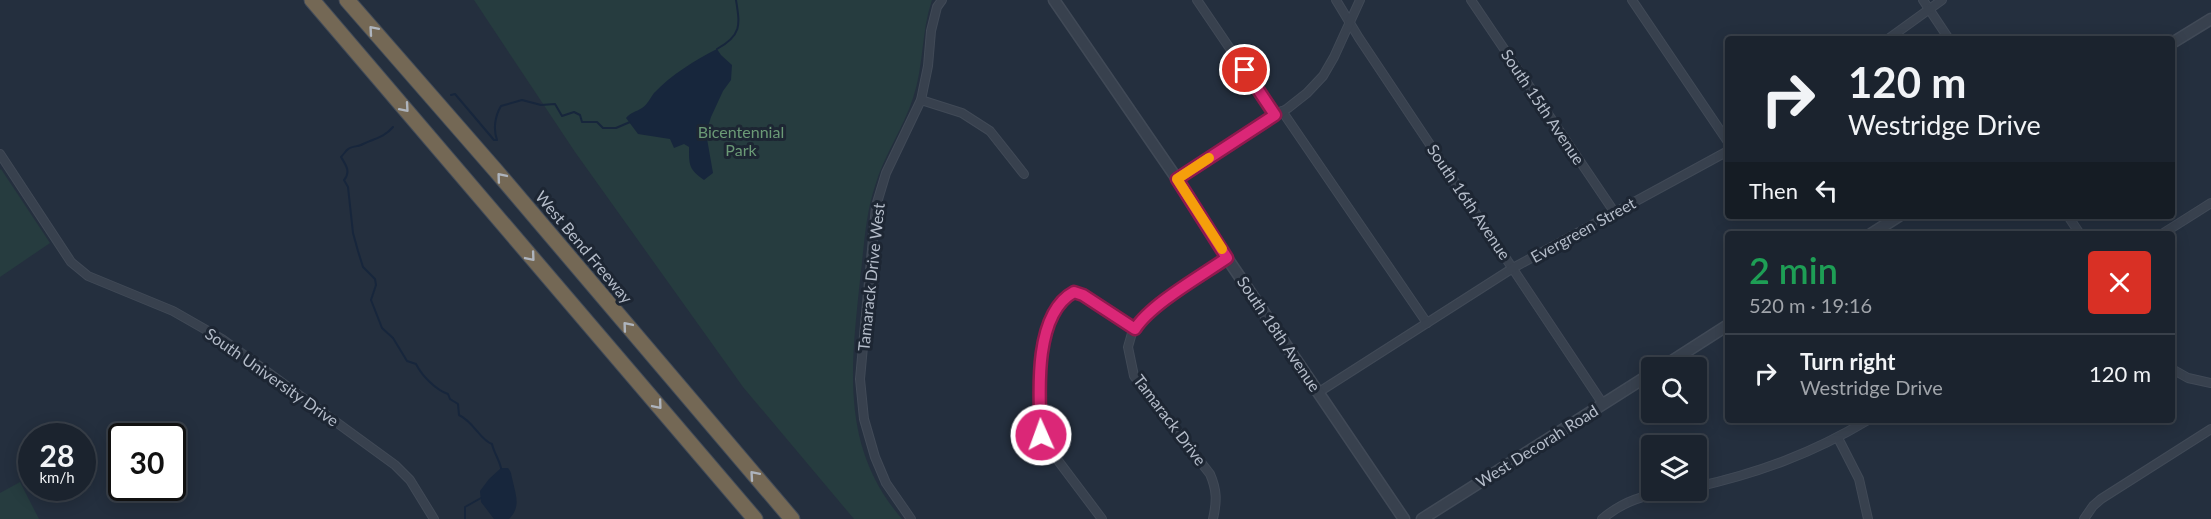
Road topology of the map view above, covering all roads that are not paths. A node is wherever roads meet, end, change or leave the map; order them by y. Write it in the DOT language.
graph roads {
  1 [pos="312,0"];
  2 [pos="347,0"];
  3 [pos="942,0"];
  4 [pos="1054,0"];
  5 [pos="1197,0"];
  6 [pos="1336,0"];
  7 [pos="1360,0"];
  8 [pos="1471,0"];
  9 [pos="1632,0"];
  10 [pos="1923,0"];
  11 [pos="1942,0"];
  12 [pos="1929,9"];
  13 [pos="2211,19"];
  14 [pos="1350,23"];
  15 [pos="1892,36"];
  16 [pos="1947,36"];
  17 [pos="2175,41"];
  18 [pos="921,100"];
  19 [pos="1279,113"];
  20 [pos="1725,138"];
  21 [pos="1725,153"];
  22 [pos="0,154"];
  23 [pos="1024,174"];
  24 [pos="1177,179"];
  25 [pos="2211,203"];
  26 [pos="1615,213"];
  27 [pos="1894,219"];
  28 [pos="1876,231"];
  29 [pos="2167,231"];
  30 [pos="1227,258"];
  31 [pos="1514,268"];
  32 [pos="1427,323"];
  33 [pos="1725,327"];
  34 [pos="1135,329"];
  35 [pos="1677,357"];
  36 [pos="2175,371"];
  37 [pos="1641,380"];
  38 [pos="2211,383"];
  39 [pos="1319,392"];
  40 [pos="1603,404"];
  41 [pos="1863,423"];
  42 [pos="2211,429"];
  43 [pos="1838,438"];
  44 [pos="1707,484"];
  45 [pos="1641,496"];
  46 [pos="434,519"];
  47 [pos="755,519"];
  48 [pos="792,519"];
  49 [pos="911,519"];
  50 [pos="1102,519"];
  51 [pos="1213,519"];
  52 [pos="1404,519"];
  53 [pos="1422,519"];
  54 [pos="1602,519"];
  55 [pos="1868,519"];
  56 [pos="2084,519"];
  1 -- 47 [label="highway, one-way"];
  48 -- 2 [label="highway, West Bend Freeway, one-way"];
  3 -- 18 [label="street, Tamarack Drive West"];
  4 -- 24 [label="street, South 18th Avenue"];
  5 -- 19 [label="street"];
  6 -- 14 [label="street, South 16th Avenue"];
  7 -- 14 [label="street"];
  8 -- 26 [label="street, South 15th Avenue"];
  9 -- 20 [label="street"];
  10 -- 12 [label="street"];
  11 -- 12 [label="street"];
  12 -- 15 [label="street"];
  12 -- 16 [label="street"];
  13 -- 17 [label="street"];
  14 -- 19 [label="street"];
  14 -- 31 [label="street, South 16th Avenue"];
  18 -- 23 [label="street"];
  18 -- 49 [label="street, Tamarack Drive West"];
  19 -- 24 [label="street"];
  19 -- 32 [label="street"];
  21 -- 26 [label="street, Evergreen Street"];
  22 -- 46 [label="street, South University Drive"];
  24 -- 30 [label="street, South 18th Avenue"];
  25 -- 29 [label="street"];
  26 -- 31 [label="street, Evergreen Street"];
  27 -- 28 [label="street"];
  30 -- 34 [label="street"];
  30 -- 39 [label="street, South 18th Avenue"];
  31 -- 32 [label="street, Evergreen Street"];
  31 -- 40 [label="street, South 16th Avenue"];
  32 -- 39 [label="street, Evergreen Street"];
  33 -- 35 [label="street"];
  34 -- 50 [label="street"];
  34 -- 51 [label="street, Tamarack Drive"];
  36 -- 38 [label="street"];
  37 -- 40 [label="street, West Decorah Road"];
  39 -- 52 [label="street, South 18th Avenue"];
  40 -- 53 [label="street, West Decorah Road"];
  41 -- 43 [label="street"];
  42 -- 56 [label="street"];
  43 -- 44 [label="street"];
  43 -- 55 [label="street"];
  45 -- 54 [label="street"];
}
